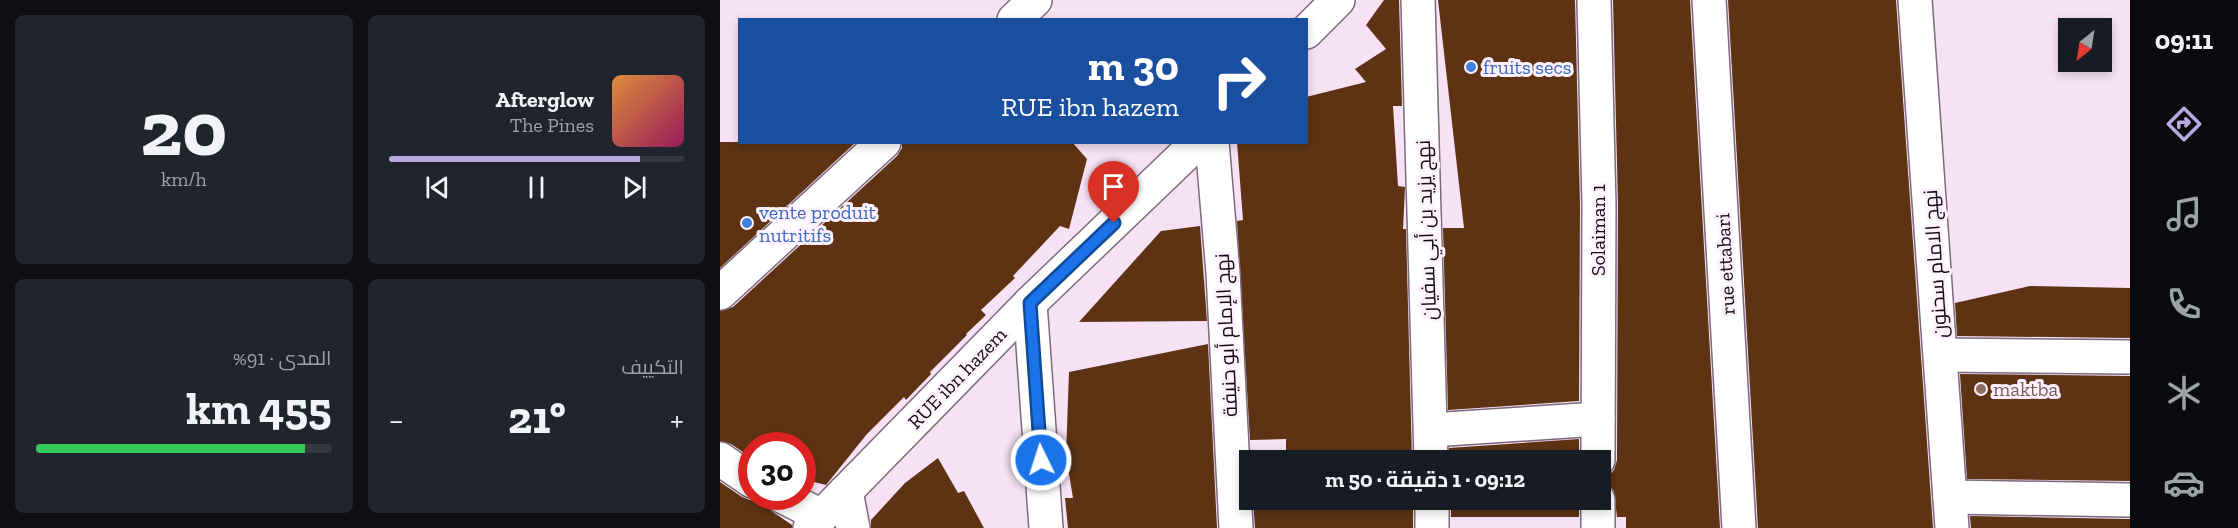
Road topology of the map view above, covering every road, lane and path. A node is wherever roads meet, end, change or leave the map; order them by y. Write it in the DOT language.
graph roads {
  1 [pos="1035,0"];
  2 [pos="1338,0"];
  3 [pos="1418,0"];
  4 [pos="1594,0"];
  5 [pos="1709,0"];
  6 [pos="1916,0"];
  7 [pos="1016,18"];
  8 [pos="1308,30"];
  9 [pos="882,144"];
  10 [pos="1196,144"];
  11 [pos="1212,144"];
  12 [pos="720,293"];
  13 [pos="1030,303"];
  14 [pos="1941,355"];
  15 [pos="2130,357"];
  16 [pos="1598,419"];
  17 [pos="1431,445"];
  18 [pos="1598,450"];
  19 [pos="720,459"];
  20 [pos="738,471"];
  21 [pos="846,491"];
  22 [pos="2130,500"];
  23 [pos="800,510"];
  24 [pos="1432,510"];
  25 [pos="1598,510"];
  26 [pos="1951,512"];
  27 [pos="816,522"];
  28 [pos="853,528"];
  29 [pos="1046,528"];
  30 [pos="1236,528"];
  31 [pos="1432,528"];
  32 [pos="1598,528"];
  33 [pos="1739,528"];
  1 -- 7 [label="street"];
  2 -- 8 [label="street"];
  3 -- 17 [label="street, نهج يزيد بن أبي سفيان"];
  4 -- 16 [label="street, Solaiman 1"];
  5 -- 33 [label="street, rue ettabari"];
  6 -- 14 [label="street, نهج الامام سحنون"];
  9 -- 12 [label="street"];
  10 -- 13 [label="street, RUE ibn hazem"];
  11 -- 30 [label="street, نهج الإمام أبو حنيفة"];
  13 -- 21 [label="street, RUE ibn hazem"];
  13 -- 29 [label="street"];
  14 -- 15 [label="street"];
  14 -- 26 [label="street, نهج الامام سحنون"];
  16 -- 17 [label="street"];
  16 -- 18 [label="street, Solaiman 1"];
  19 -- 20 [label="street"];
  21 -- 27 [label="street, RUE ibn hazem"];
  21 -- 28 [label="street"];
  22 -- 26 [label="street"];
  23 -- 27 [label="street"];
  24 -- 31 [label="street"];
  25 -- 32 [label="street"];
}
